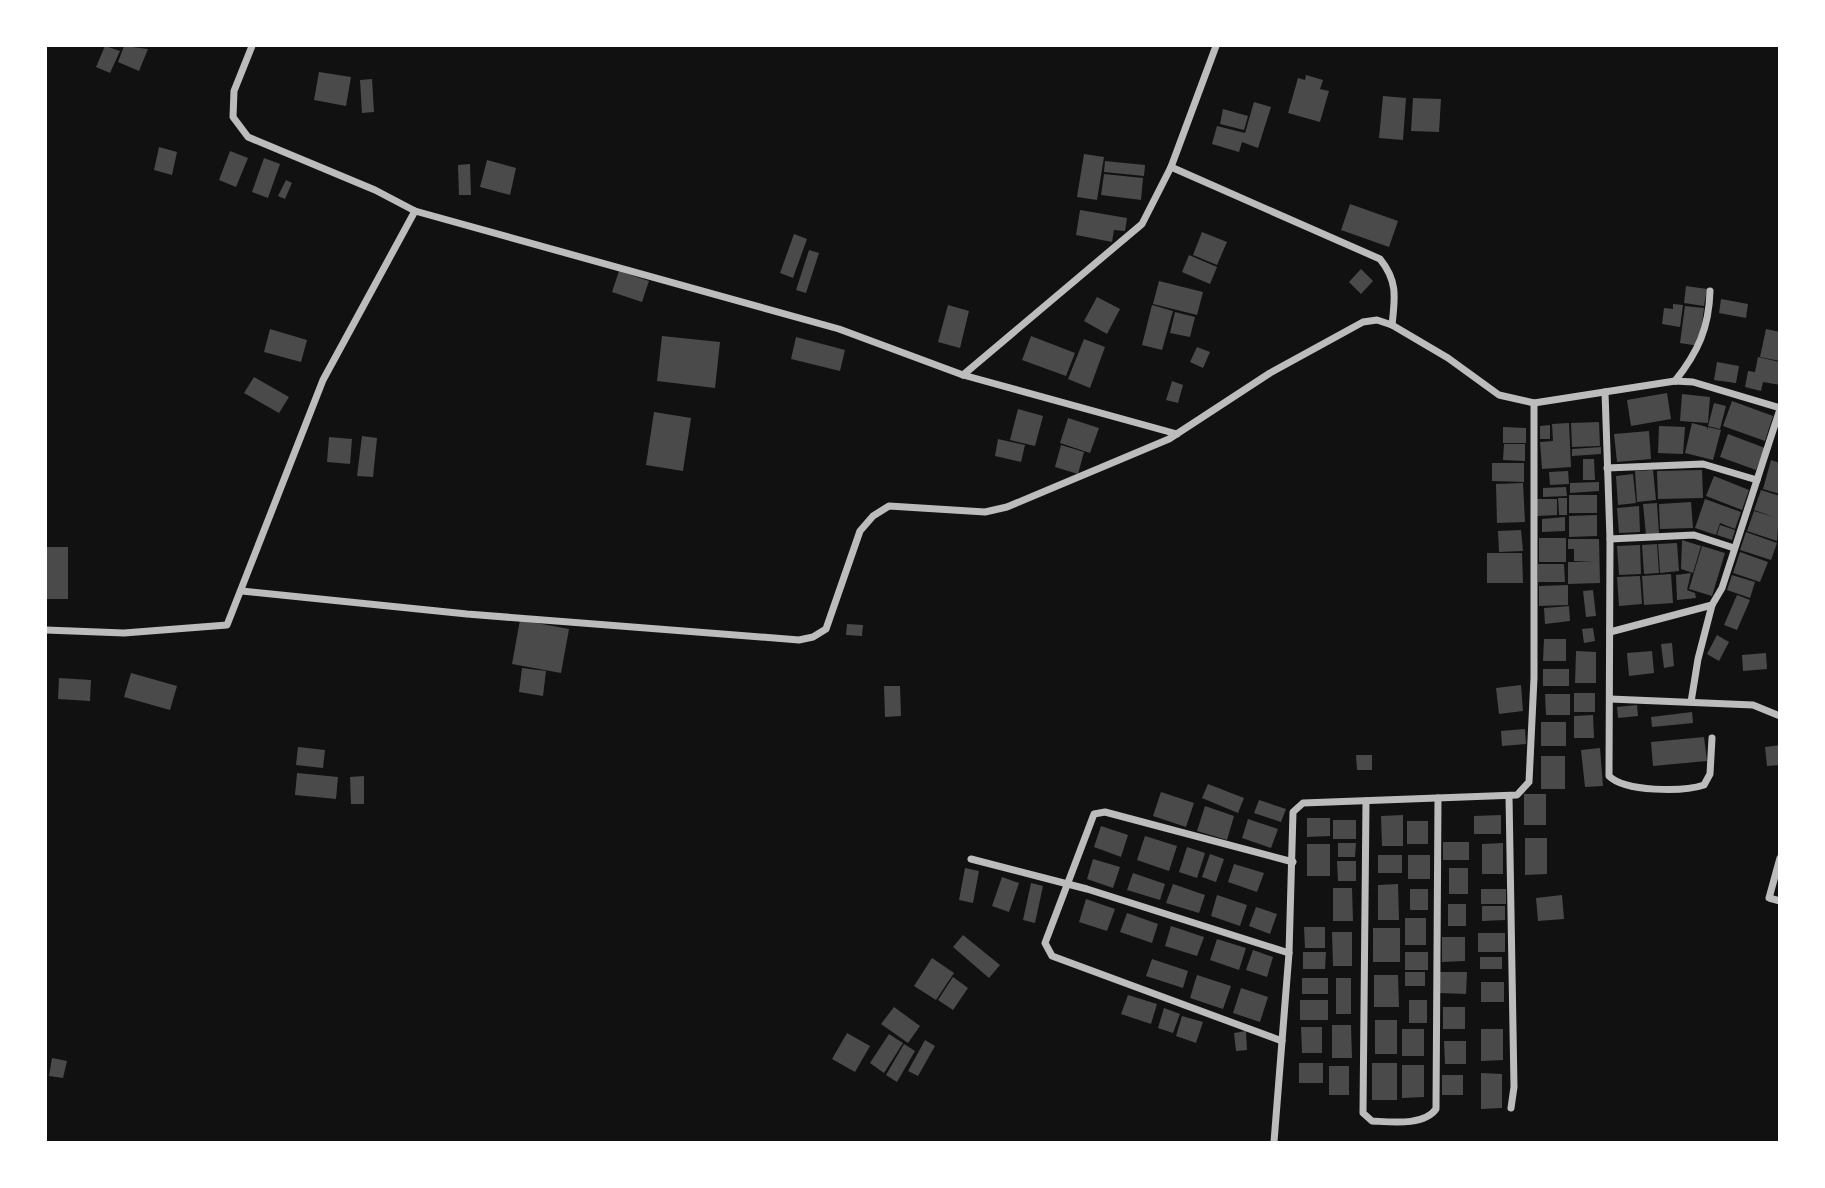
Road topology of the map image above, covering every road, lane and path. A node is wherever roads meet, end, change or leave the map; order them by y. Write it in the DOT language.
graph roads {
  1 [pos="252,46"];
  2 [pos="1216,46"];
  3 [pos="1171,167"];
  4 [pos="415,211"];
  5 [pos="1710,291"];
  6 [pos="1392,325"];
  7 [pos="963,375"];
  8 [pos="1675,381"];
  9 [pos="1605,392"];
  10 [pos="1534,403"];
  11 [pos="1780,409"];
  12 [pos="1177,434"];
  13 [pos="1607,468"];
  14 [pos="1757,480"];
  15 [pos="1610,539"];
  16 [pos="1734,548"];
  17 [pos="242,590"];
  18 [pos="1712,605"];
  19 [pos="46,629"];
  20 [pos="1611,632"];
  21 [pos="1610,699"];
  22 [pos="1691,702"];
  23 [pos="1780,716"];
  24 [pos="1712,738"];
  25 [pos="1509,796"];
  26 [pos="1438,798"];
  27 [pos="1366,801"];
  28 [pos="1780,858"];
  29 [pos="971,859"];
  30 [pos="1293,862"];
  31 [pos="1067,884"];
  32 [pos="1780,901"];
  33 [pos="1289,953"];
  34 [pos="1282,1041"];
  35 [pos="1511,1108"];
  36 [pos="1274,1143"];
  1 -- 4 [label="street"];
  2 -- 3 [label="street"];
  3 -- 6 [label="street"];
  3 -- 7 [label="street"];
  4 -- 7 [label="street"];
  4 -- 17 [label="street"];
  5 -- 8 [label="street"];
  6 -- 10 [label="street"];
  6 -- 12 [label="street"];
  7 -- 12 [label="street"];
  8 -- 9 [label="street"];
  8 -- 11 [label="street"];
  9 -- 10 [label="street"];
  9 -- 13 [label="street"];
  10 -- 25 [label="street"];
  11 -- 14 [label="street"];
  12 -- 17 [label="street"];
  13 -- 14 [label="street"];
  13 -- 15 [label="street"];
  14 -- 16 [label="street"];
  15 -- 16 [label="street"];
  15 -- 20 [label="street"];
  16 -- 18 [label="street"];
  17 -- 19 [label="street"];
  18 -- 20 [label="street"];
  18 -- 22 [label="street"];
  20 -- 21 [label="street"];
  21 -- 22 [label="street"];
  21 -- 24 [label="street"];
  22 -- 23 [label="street"];
  25 -- 26 [label="street"];
  25 -- 35 [label="street"];
  26 -- 27 [label="street"];
  26 -- 27 [label="street"];
  27 -- 30 [label="street"];
  28 -- 32 [label="street"];
  29 -- 31 [label="street"];
  30 -- 31 [label="street"];
  30 -- 33 [label="street"];
  31 -- 33 [label="street"];
  31 -- 34 [label="street"];
  33 -- 34 [label="street"];
  34 -- 36 [label="street"];
}
